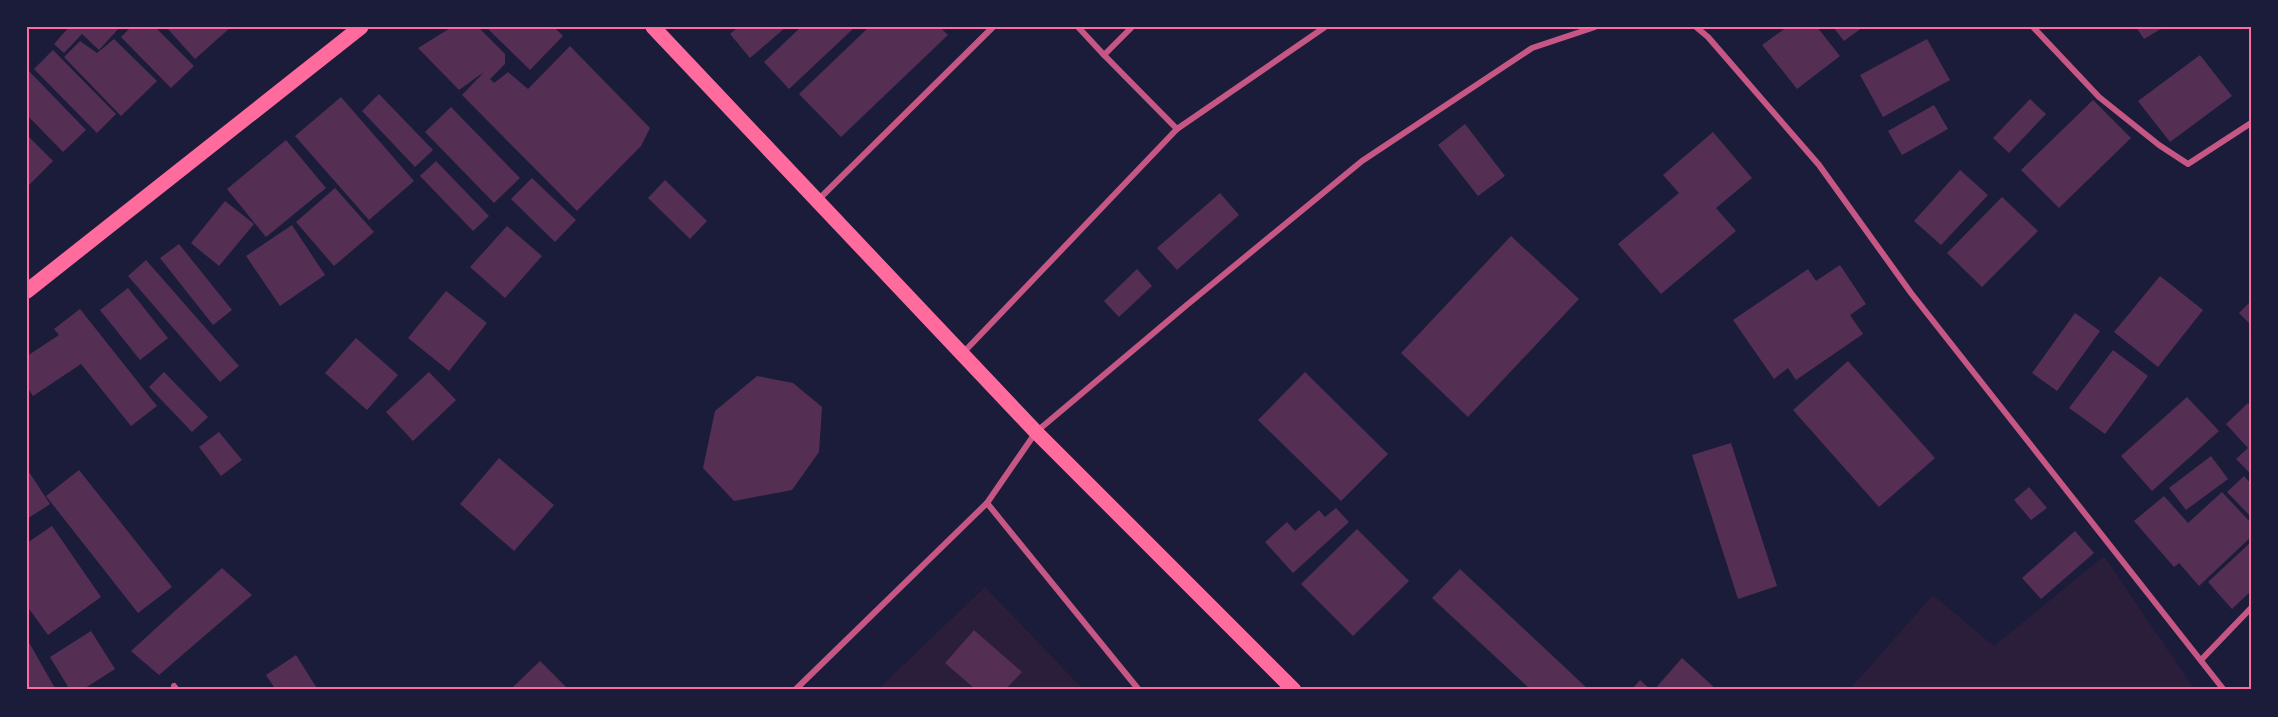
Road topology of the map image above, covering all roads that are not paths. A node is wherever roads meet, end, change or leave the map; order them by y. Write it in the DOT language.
graph roads {
  1 [pos="362,27"];
  2 [pos="653,27"];
  3 [pos="993,27"];
  4 [pos="1077,27"];
  5 [pos="1132,27"];
  6 [pos="1325,27"];
  7 [pos="1595,27"];
  8 [pos="1696,27"];
  9 [pos="2033,27"];
  10 [pos="1104,55"];
  11 [pos="2251,123"];
  12 [pos="1177,129"];
  13 [pos="817,201"];
  14 [pos="27,291"];
  15 [pos="962,354"];
  16 [pos="1036,432"];
  17 [pos="987,502"];
  18 [pos="2251,608"];
  19 [pos="2201,660"];
  20 [pos="795,690"];
  21 [pos="1139,690"];
  22 [pos="1294,690"];
  23 [pos="2224,690"];
  1 -- 14 [label="main road"];
  2 -- 13 [label="main road"];
  3 -- 13 [label="street"];
  4 -- 10 [label="street"];
  5 -- 10 [label="street"];
  6 -- 12 [label="street"];
  7 -- 16 [label="street"];
  8 -- 19 [label="street"];
  9 -- 11 [label="street"];
  10 -- 12 [label="street"];
  12 -- 15 [label="street"];
  13 -- 15 [label="main road"];
  15 -- 16 [label="main road"];
  16 -- 17 [label="street"];
  16 -- 22 [label="main road"];
  17 -- 20 [label="street"];
  17 -- 21 [label="street"];
  18 -- 19 [label="street"];
  19 -- 23 [label="street"];
}
